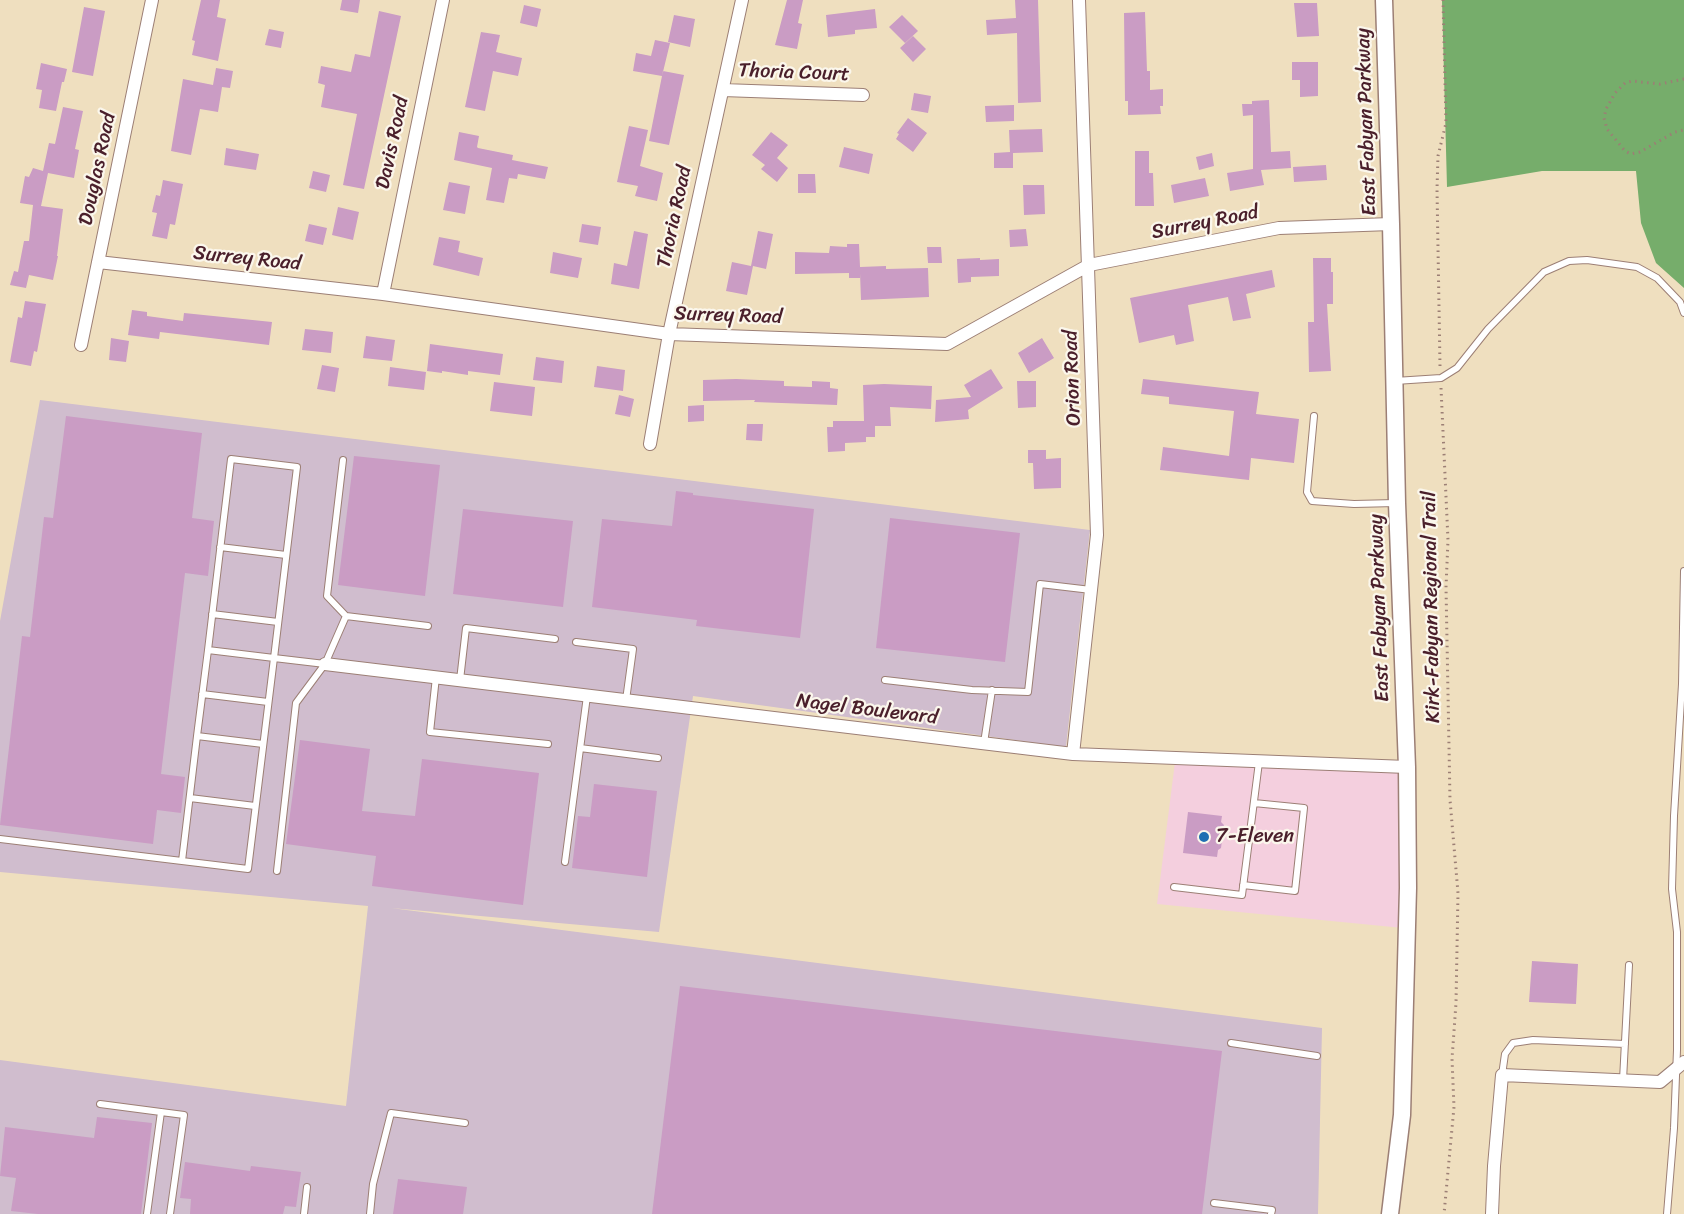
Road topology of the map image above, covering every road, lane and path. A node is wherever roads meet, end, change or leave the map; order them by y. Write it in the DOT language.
graph roads {
  1 [pos="152,0"];
  2 [pos="443,0"];
  3 [pos="742,0"];
  4 [pos="1079,0"];
  5 [pos="1384,0"];
  6 [pos="1443,0"];
  7 [pos="1684,79"];
  8 [pos="723,90"];
  9 [pos="863,95"];
  10 [pos="1684,130"];
  11 [pos="1391,224"];
  12 [pos="98,262"];
  13 [pos="1089,265"];
  14 [pos="382,294"];
  15 [pos="1684,313"];
  16 [pos="669,334"];
  17 [pos="81,345"];
  18 [pos="1441,378"];
  19 [pos="1394,381"];
  20 [pos="1314,416"];
  21 [pos="650,444"];
  22 [pos="342,460"];
  23 [pos="1397,503"];
  24 [pos="220,547"];
  25 [pos="286,555"];
  26 [pos="1684,570"];
  27 [pos="1091,590"];
  28 [pos="212,614"];
  29 [pos="346,616"];
  30 [pos="1684,619"];
  31 [pos="278,622"];
  32 [pos="428,626"];
  33 [pos="555,639"];
  34 [pos="576,642"];
  35 [pos="208,650"];
  36 [pos="273,658"];
  37 [pos="325,664"];
  38 [pos="436,677"];
  39 [pos="460,680"];
  40 [pos="885,680"];
  41 [pos="992,690"];
  42 [pos="202,694"];
  43 [pos="587,696"];
  44 [pos="626,700"];
  45 [pos="268,702"];
  46 [pos="197,736"];
  47 [pos="984,743"];
  48 [pos="263,744"];
  49 [pos="548,744"];
  50 [pos="580,748"];
  51 [pos="1073,754"];
  52 [pos="658,758"];
  53 [pos="1259,762"];
  54 [pos="1407,767"];
  55 [pos="190,798"];
  56 [pos="1254,803"];
  57 [pos="255,806"];
  58 [pos="0,839"];
  59 [pos="182,861"];
  60 [pos="565,862"];
  61 [pos="277,871"];
  62 [pos="1244,885"];
  63 [pos="1174,887"];
  64 [pos="1629,965"];
  65 [pos="1231,1043"];
  66 [pos="1625,1044"];
  67 [pos="1317,1056"];
  68 [pos="1680,1066"];
  69 [pos="1502,1076"];
  70 [pos="1623,1081"];
  71 [pos="100,1104"];
  72 [pos="161,1112"];
  73 [pos="465,1123"];
  74 [pos="307,1187"];
  75 [pos="1215,1203"];
  76 [pos="147,1214"];
  77 [pos="170,1214"];
  78 [pos="304,1214"];
  79 [pos="370,1214"];
  80 [pos="1271,1214"];
  81 [pos="1390,1214"];
  82 [pos="1444,1214"];
  83 [pos="1491,1214"];
  84 [pos="1667,1214"];
  1 -- 12 [label="street, Douglas Road"];
  2 -- 14 [label="street, Davis Road"];
  3 -- 8 [label="street, Thoria Road"];
  4 -- 13 [label="street, Orion Road"];
  5 -- 11 [label="main road, East Fabyan Parkway"];
  6 -- 18 [label="path, Kirk-Fabyan Regional Trail"];
  7 -- 10 [label="path"];
  8 -- 9 [label="street, Thoria Court"];
  8 -- 16 [label="street, Thoria Road"];
  11 -- 13 [label="street, Surrey Road"];
  11 -- 19 [label="main road, East Fabyan Parkway"];
  12 -- 14 [label="street, Surrey Road"];
  12 -- 17 [label="street, Douglas Road"];
  13 -- 16 [label="street, Surrey Road"];
  13 -- 27 [label="street, Orion Road"];
  14 -- 16 [label="street, Surrey Road"];
  15 -- 18 [label="lane"];
  16 -- 21 [label="street, Thoria Road"];
  18 -- 19 [label="lane"];
  18 -- 82 [label="path, Kirk-Fabyan Regional Trail"];
  19 -- 23 [label="main road, East Fabyan Parkway"];
  20 -- 23 [label="lane"];
  22 -- 29 [label="lane"];
  23 -- 54 [label="main road, East Fabyan Parkway"];
  24 -- 25 [label="lane"];
  24 -- 25 [label="lane"];
  24 -- 28 [label="lane"];
  25 -- 31 [label="lane"];
  26 -- 30 [label="lane"];
  27 -- 41 [label="lane"];
  27 -- 51 [label="street, Orion Road"];
  28 -- 31 [label="lane"];
  28 -- 35 [label="lane"];
  29 -- 32 [label="lane"];
  29 -- 37 [label="lane"];
  30 -- 68 [label="lane"];
  31 -- 36 [label="lane"];
  33 -- 39 [label="lane"];
  34 -- 44 [label="lane"];
  35 -- 36 [label="lane"];
  35 -- 42 [label="lane"];
  36 -- 37 [label="lane"];
  36 -- 45 [label="lane"];
  37 -- 38 [label="street, Nagel Boulevard"];
  37 -- 61 [label="lane"];
  38 -- 39 [label="street, Nagel Boulevard"];
  38 -- 49 [label="lane"];
  39 -- 43 [label="street, Nagel Boulevard"];
  40 -- 41 [label="lane"];
  41 -- 47 [label="lane"];
  42 -- 45 [label="lane"];
  42 -- 46 [label="lane"];
  43 -- 44 [label="street, Nagel Boulevard"];
  43 -- 50 [label="lane"];
  44 -- 47 [label="street, Nagel Boulevard"];
  45 -- 48 [label="lane"];
  46 -- 48 [label="lane"];
  46 -- 55 [label="lane"];
  47 -- 51 [label="street, Nagel Boulevard"];
  48 -- 57 [label="lane"];
  50 -- 52 [label="lane"];
  50 -- 60 [label="lane"];
  51 -- 53 [label="street, Nagel Boulevard"];
  53 -- 54 [label="street, Nagel Boulevard"];
  53 -- 56 [label="lane"];
  54 -- 81 [label="main road, East Fabyan Parkway"];
  55 -- 57 [label="lane"];
  55 -- 59 [label="lane"];
  56 -- 62 [label="lane"];
  56 -- 62 [label="lane"];
  57 -- 59 [label="lane"];
  58 -- 59 [label="lane"];
  62 -- 63 [label="lane"];
  64 -- 66 [label="lane"];
  65 -- 67 [label="lane"];
  66 -- 69 [label="lane"];
  66 -- 70 [label="lane"];
  68 -- 70 [label="street"];
  68 -- 84 [label="lane"];
  69 -- 70 [label="street"];
  69 -- 83 [label="street"];
  71 -- 72 [label="lane"];
  72 -- 76 [label="lane"];
  72 -- 77 [label="lane"];
  73 -- 79 [label="lane"];
  74 -- 78 [label="lane"];
  75 -- 80 [label="lane"];
}
